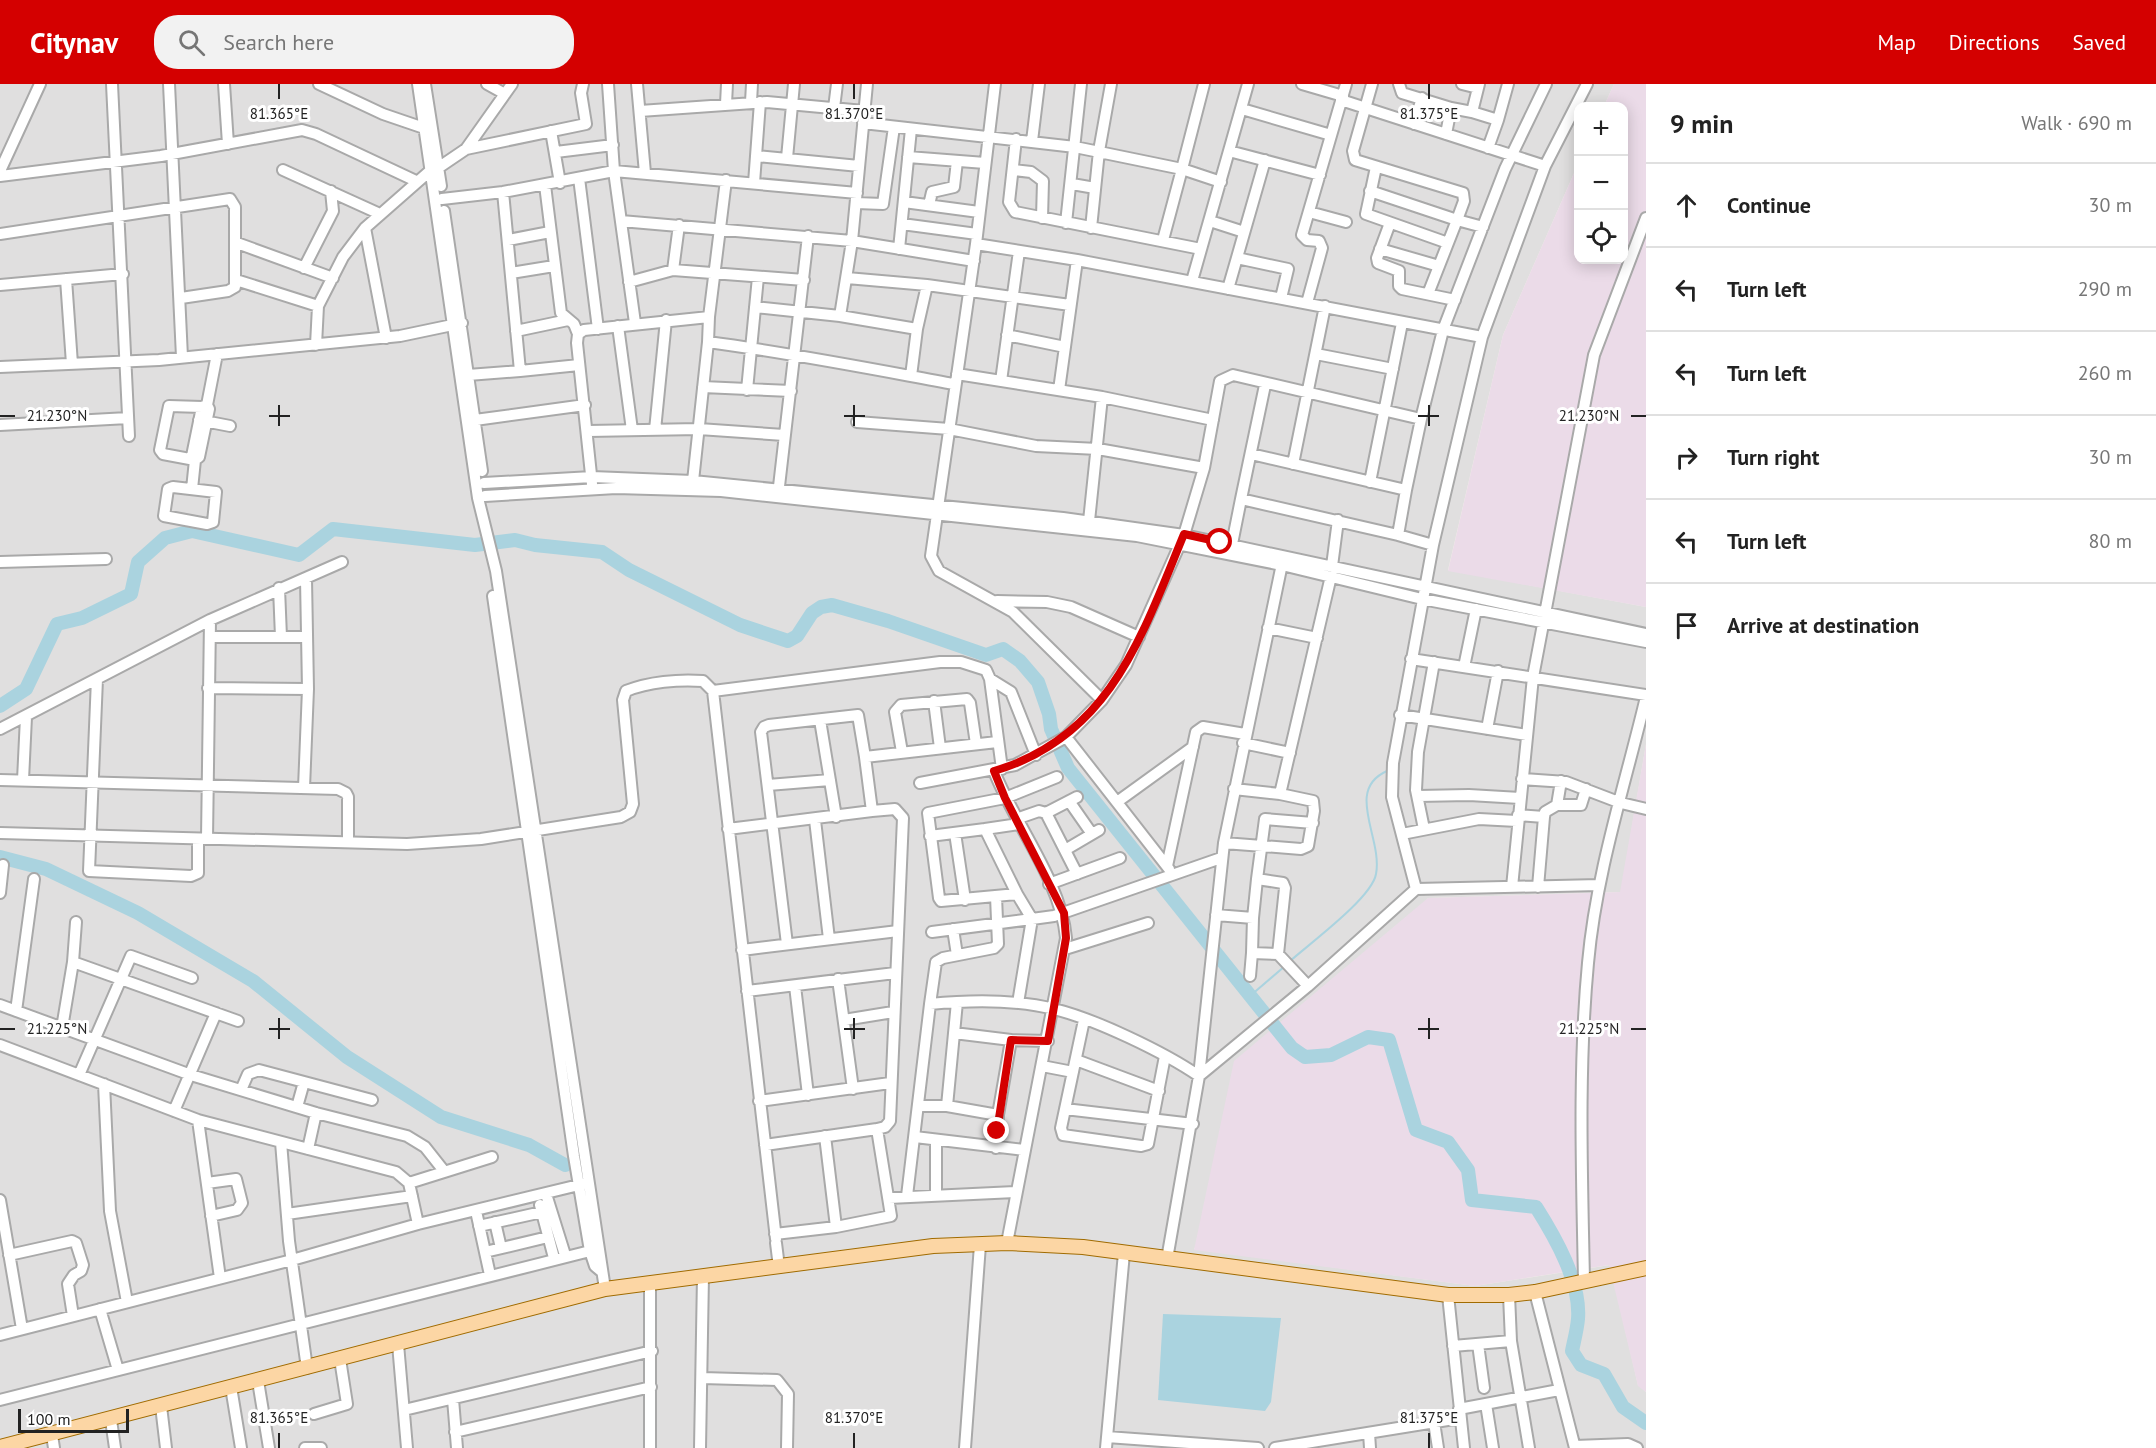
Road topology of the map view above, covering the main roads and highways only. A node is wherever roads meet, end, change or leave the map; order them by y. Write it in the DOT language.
graph roads {
  1 [pos="1646,1268"];
  2 [pos="53,1442"];
  3 [pos="6,1447"];
  1 -- 2 [label="main road"];
  2 -- 3 [label="main road"];
}
